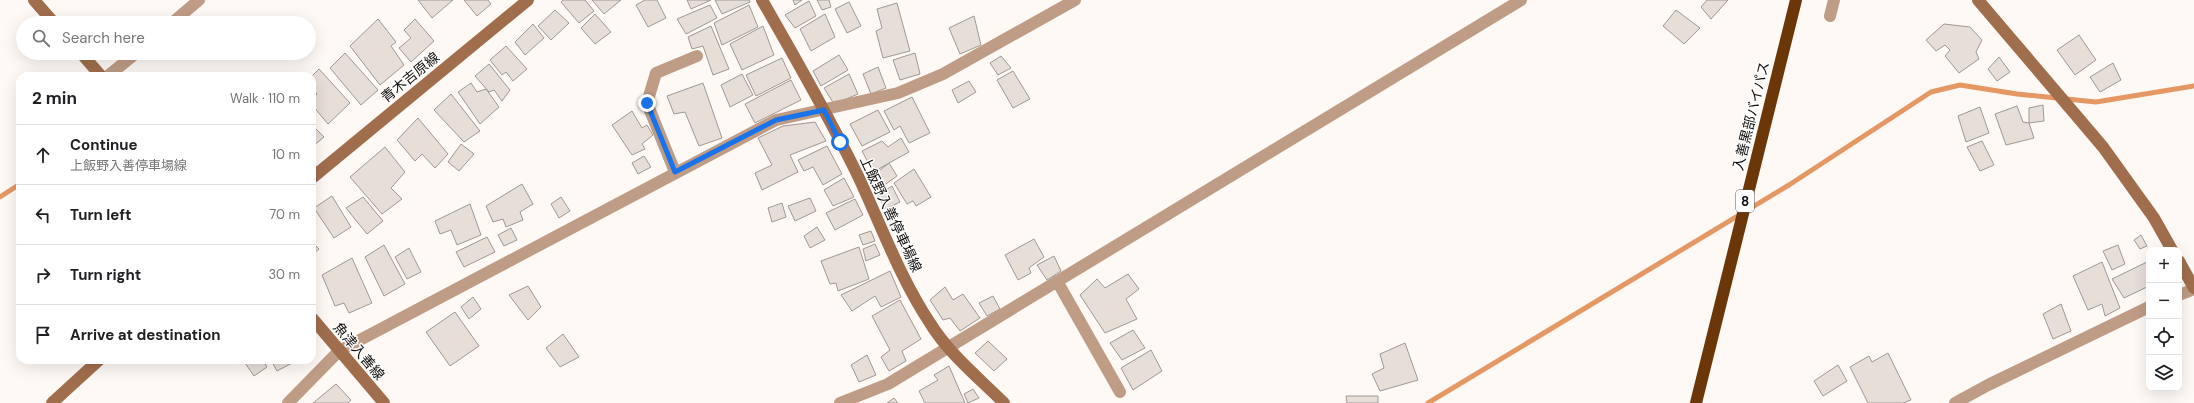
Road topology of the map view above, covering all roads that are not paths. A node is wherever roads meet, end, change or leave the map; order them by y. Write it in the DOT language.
graph roads {
  1 [pos="34,0"];
  2 [pos="200,0"];
  3 [pos="528,0"];
  4 [pos="762,0"];
  5 [pos="1075,0"];
  6 [pos="1521,0"];
  7 [pos="1796,0"];
  8 [pos="1834,0"];
  9 [pos="1978,0"];
  10 [pos="48,16"];
  11 [pos="181,16"];
  12 [pos="1830,16"];
  13 [pos="698,56"];
  14 [pos="87,60"];
  15 [pos="127,60"];
  16 [pos="98,72"];
  17 [pos="113,72"];
  18 [pos="824,110"];
  19 [pos="675,172"];
  20 [pos="316,175"];
  21 [pos="2170,247"];
  22 [pos="2182,266"];
  23 [pos="1057,281"];
  24 [pos="2194,288"];
  25 [pos="2182,294"];
  26 [pos="2146,308"];
  27 [pos="316,323"];
  28 [pos="948,347"];
  29 [pos="339,351"];
  30 [pos="95,364"];
  31 [pos="1120,392"];
  32 [pos="52,403"];
  33 [pos="288,403"];
  34 [pos="384,403"];
  35 [pos="840,403"];
  36 [pos="1004,403"];
  37 [pos="1696,403"];
  38 [pos="1955,403"];
  1 -- 10 [label="main road"];
  2 -- 11 [label="street"];
  3 -- 20 [label="main road, 青木吉原線"];
  4 -- 18 [label="main road, 上飯野入善停車場線"];
  5 -- 18 [label="street"];
  6 -- 23 [label="street"];
  7 -- 37 [label="highway, 入善黒部バイパス / 8"];
  8 -- 12 [label="street"];
  9 -- 21 [label="main road"];
  13 -- 19 [label="street"];
  14 -- 16 [label="main road"];
  15 -- 17 [label="street"];
  18 -- 19 [label="street"];
  18 -- 28 [label="main road, 上飯野入善停車場線"];
  19 -- 29 [label="street"];
  22 -- 24 [label="main road"];
  23 -- 28 [label="street"];
  23 -- 31 [label="street"];
  24 -- 25 [label="street"];
  26 -- 38 [label="street"];
  27 -- 29 [label="main road, 魚津入善線"];
  28 -- 35 [label="street"];
  28 -- 36 [label="main road, 上飯野入善停車場線"];
  29 -- 33 [label="street"];
  29 -- 34 [label="main road, 魚津入善線"];
  30 -- 32 [label="main road"];
}
